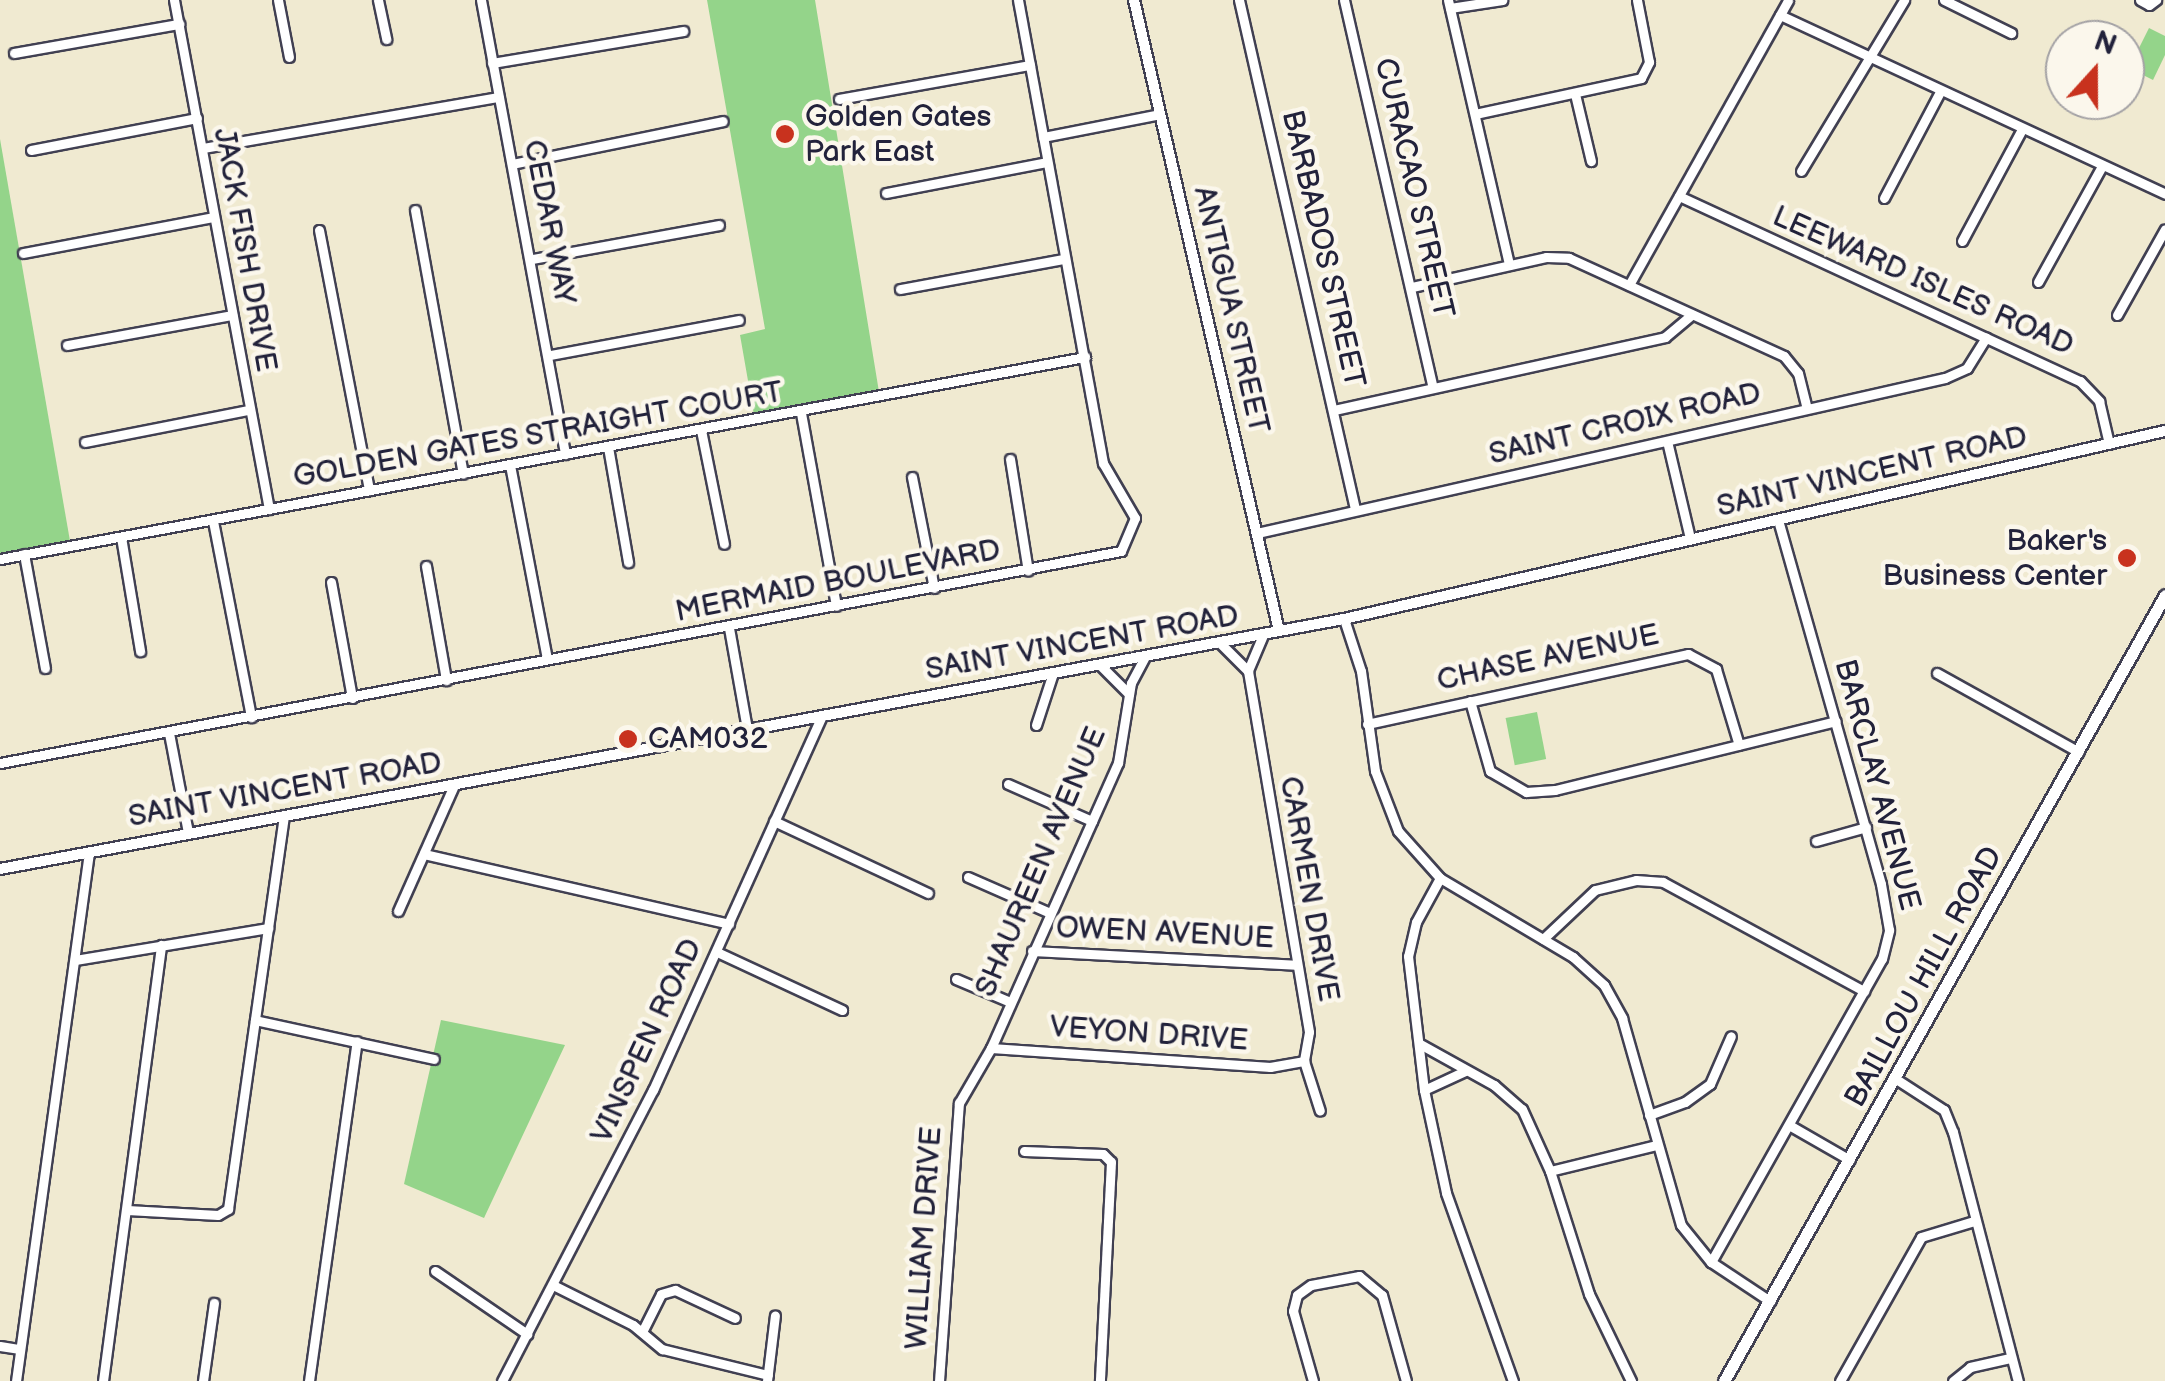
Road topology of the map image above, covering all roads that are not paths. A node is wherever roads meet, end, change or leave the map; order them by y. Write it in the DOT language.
graph roads {
  1 [pos="174,0"];
  2 [pos="278,0"];
  3 [pos="378,0"];
  4 [pos="480,0"];
  5 [pos="1018,0"];
  6 [pos="1134,0"];
  7 [pos="1239,0"];
  8 [pos="1344,0"];
  9 [pos="1502,0"];
  10 [pos="1636,0"];
  11 [pos="1788,0"];
  12 [pos="1904,0"];
  13 [pos="1944,0"];
  14 [pos="2140,0"];
  15 [pos="2156,0"];
  16 [pos="1449,4"];
  17 [pos="1780,15"];
  18 [pos="179,24"];
  19 [pos="683,31"];
  20 [pos="2011,33"];
  21 [pos="386,39"];
  22 [pos="14,53"];
  23 [pos="288,57"];
  24 [pos="1868,58"];
  25 [pos="492,64"];
  26 [pos="1030,66"];
  27 [pos="1940,92"];
  28 [pos="1575,94"];
  29 [pos="499,97"];
  30 [pos="840,99"];
  31 [pos="1160,114"];
  32 [pos="1475,114"];
  33 [pos="196,118"];
  34 [pos="723,122"];
  35 [pos="2022,129"];
  36 [pos="1042,137"];
  37 [pos="203,148"];
  38 [pos="32,150"];
  39 [pos="1591,161"];
  40 [pos="1047,162"];
  41 [pos="512,164"];
  42 [pos="2102,166"];
  43 [pos="1801,172"];
  44 [pos="886,194"];
  45 [pos="2165,194"];
  46 [pos="1679,196"];
  47 [pos="1884,198"];
  48 [pos="416,210"];
  49 [pos="214,217"];
  50 [pos="719,225"];
  51 [pos="2165,229"];
  52 [pos="320,230"];
  53 [pos="1962,241"];
  54 [pos="24,253"];
  55 [pos="1064,258"];
  56 [pos="532,259"];
  57 [pos="1508,265"];
  58 [pos="2038,282"];
  59 [pos="1629,284"];
  60 [pos="1412,287"];
  61 [pos="900,289"];
  62 [pos="1692,314"];
  63 [pos="232,315"];
  64 [pos="2117,315"];
  65 [pos="739,320"];
  66 [pos="1986,338"];
  67 [pos="67,345"];
  68 [pos="550,355"];
  69 [pos="1084,357"];
  70 [pos="1433,388"];
  71 [pos="1806,408"];
  72 [pos="248,410"];
  73 [pos="1334,410"];
  74 [pos="801,413"];
  75 [pos="701,430"];
  76 [pos="2165,431"];
  77 [pos="1668,441"];
  78 [pos="85,442"];
  79 [pos="2110,444"];
  80 [pos="608,447"];
  81 [pos="564,454"];
  82 [pos="1010,458"];
  83 [pos="510,465"];
  84 [pos="463,474"];
  85 [pos="912,476"];
  86 [pos="370,490"];
  87 [pos="269,509"];
  88 [pos="1355,509"];
  89 [pos="1778,519"];
  90 [pos="213,521"];
  91 [pos="1257,533"];
  92 [pos="121,537"];
  93 [pos="1690,538"];
  94 [pos="724,544"];
  95 [pos="24,554"];
  96 [pos="0,559"];
  97 [pos="628,562"];
  98 [pos="426,566"];
  99 [pos="1028,571"];
  100 [pos="331,582"];
  101 [pos="934,588"];
  102 [pos="2165,595"];
  103 [pos="836,606"];
  104 [pos="1344,619"];
  105 [pos="729,628"];
  106 [pos="1279,631"];
  107 [pos="1263,635"];
  108 [pos="1220,643"];
  109 [pos="140,651"];
  110 [pos="1146,657"];
  111 [pos="547,659"];
  112 [pos="1100,665"];
  113 [pos="45,668"];
  114 [pos="1248,671"];
  115 [pos="1937,673"];
  116 [pos="1052,674"];
  117 [pos="446,680"];
  118 [pos="1128,694"];
  119 [pos="352,698"];
  120 [pos="1470,700"];
  121 [pos="251,716"];
  122 [pos="822,716"];
  123 [pos="1836,721"];
  124 [pos="1367,724"];
  125 [pos="1036,725"];
  126 [pos="747,730"];
  127 [pos="169,732"];
  128 [pos="1739,745"];
  129 [pos="2079,752"];
  130 [pos="0,764"];
  131 [pos="1008,784"];
  132 [pos="454,785"];
  133 [pos="284,815"];
  134 [pos="774,821"];
  135 [pos="1092,821"];
  136 [pos="1866,827"];
  137 [pos="188,833"];
  138 [pos="1816,841"];
  139 [pos="89,852"];
  140 [pos="424,854"];
  141 [pos="0,869"];
  142 [pos="968,878"];
  143 [pos="1440,878"];
  144 [pos="928,892"];
  145 [pos="398,911"];
  146 [pos="1050,913"];
  147 [pos="729,924"];
  148 [pos="268,928"];
  149 [pos="1542,940"];
  150 [pos="161,945"];
  151 [pos="1032,951"];
  152 [pos="717,952"];
  153 [pos="75,960"];
  154 [pos="1296,966"];
  155 [pos="956,979"];
  156 [pos="1864,991"];
  157 [pos="1008,1001"];
  158 [pos="842,1010"];
  159 [pos="255,1020"];
  160 [pos="1731,1036"];
  161 [pos="1417,1038"];
  162 [pos="357,1040"];
  163 [pos="990,1048"];
  164 [pos="434,1059"];
  165 [pos="1304,1061"];
  166 [pos="1465,1072"];
  167 [pos="1896,1079"];
  168 [pos="1424,1090"];
  169 [pos="1320,1111"];
  170 [pos="1649,1114"];
  171 [pos="1789,1125"];
  172 [pos="1656,1145"];
  173 [pos="1024,1152"];
  174 [pos="1850,1160"];
  175 [pos="1550,1171"];
  176 [pos="127,1210"];
  177 [pos="1974,1221"];
  178 [pos="1711,1262"];
  179 [pos="435,1271"];
  180 [pos="553,1284"];
  181 [pos="1770,1301"];
  182 [pos="214,1303"];
  183 [pos="775,1315"];
  184 [pos="735,1318"];
  185 [pos="642,1332"];
  186 [pos="527,1334"];
  187 [pos="0,1346"];
  188 [pos="20,1349"];
  189 [pos="2010,1358"];
  190 [pos="767,1378"];
  191 [pos="16,1381"];
  192 [pos="103,1381"];
  193 [pos="203,1381"];
  194 [pos="309,1381"];
  195 [pos="502,1381"];
  196 [pos="940,1381"];
  197 [pos="1100,1381"];
  198 [pos="1313,1381"];
  199 [pos="1406,1381"];
  200 [pos="1513,1381"];
  201 [pos="1631,1381"];
  202 [pos="1724,1381"];
  203 [pos="1840,1381"];
  204 [pos="1952,1381"];
  205 [pos="2018,1381"];
  1 -- 18 [label="street, JACK FISH DRIVE"];
  2 -- 23 [label="street"];
  3 -- 21 [label="street"];
  4 -- 25 [label="street, CEDAR WAY"];
  5 -- 26 [label="street, MERMAID BOULEVARD"];
  6 -- 31 [label="street, ANTIGUA STREET"];
  7 -- 73 [label="street, BARBADOS STREET"];
  8 -- 60 [label="street, CURACAO STREET"];
  9 -- 16 [label="street"];
  10 -- 28 [label="street"];
  11 -- 17 [label="street"];
  12 -- 24 [label="street"];
  13 -- 20 [label="street"];
  14 -- 15 [label="street"];
  16 -- 32 [label="street"];
  17 -- 24 [label="street"];
  17 -- 46 [label="street"];
  18 -- 22 [label="street"];
  18 -- 33 [label="street, JACK FISH DRIVE"];
  19 -- 25 [label="street"];
  24 -- 27 [label="street"];
  24 -- 43 [label="street"];
  25 -- 29 [label="street, CEDAR WAY"];
  26 -- 30 [label="street"];
  26 -- 36 [label="street, MERMAID BOULEVARD"];
  27 -- 35 [label="street"];
  27 -- 47 [label="street"];
  28 -- 32 [label="street"];
  28 -- 39 [label="street"];
  29 -- 37 [label="street"];
  29 -- 41 [label="street, CEDAR WAY"];
  31 -- 36 [label="street"];
  31 -- 91 [label="street, ANTIGUA STREET"];
  32 -- 57 [label="street"];
  33 -- 37 [label="street, JACK FISH DRIVE"];
  33 -- 38 [label="street"];
  34 -- 41 [label="street"];
  35 -- 42 [label="street"];
  35 -- 53 [label="street"];
  36 -- 40 [label="street, MERMAID BOULEVARD"];
  37 -- 49 [label="street, JACK FISH DRIVE"];
  40 -- 44 [label="street"];
  40 -- 55 [label="street, MERMAID BOULEVARD"];
  41 -- 56 [label="street, CEDAR WAY"];
  42 -- 45 [label="street"];
  42 -- 58 [label="street"];
  46 -- 59 [label="street"];
  46 -- 66 [label="street, LEEWARD ISLES ROAD"];
  48 -- 84 [label="street"];
  49 -- 54 [label="street"];
  49 -- 63 [label="street, JACK FISH DRIVE"];
  50 -- 56 [label="street"];
  51 -- 64 [label="street"];
  52 -- 86 [label="street"];
  55 -- 61 [label="street"];
  55 -- 69 [label="street, MERMAID BOULEVARD"];
  56 -- 68 [label="street, CEDAR WAY"];
  57 -- 59 [label="street"];
  57 -- 60 [label="street"];
  59 -- 62 [label="street"];
  60 -- 70 [label="street, CURACAO STREET"];
  62 -- 70 [label="street"];
  62 -- 71 [label="street"];
  63 -- 67 [label="street"];
  63 -- 72 [label="street, JACK FISH DRIVE"];
  65 -- 68 [label="street"];
  66 -- 71 [label="street, SAINT CROIX ROAD"];
  66 -- 79 [label="street, LEEWARD ISLES ROAD"];
  68 -- 81 [label="street, CEDAR WAY"];
  69 -- 74 [label="street, GOLDEN GATES STRAIGHT COURT"];
  69 -- 99 [label="street, MERMAID BOULEVARD"];
  70 -- 73 [label="street"];
  71 -- 77 [label="street, SAINT CROIX ROAD"];
  72 -- 78 [label="street"];
  72 -- 87 [label="street, JACK FISH DRIVE"];
  73 -- 88 [label="street, BARBADOS STREET"];
  74 -- 75 [label="street, GOLDEN GATES STRAIGHT COURT"];
  74 -- 103 [label="street"];
  75 -- 80 [label="street, GOLDEN GATES STRAIGHT COURT"];
  75 -- 94 [label="street"];
  76 -- 79 [label="street, SAINT VINCENT ROAD"];
  77 -- 88 [label="street, SAINT CROIX ROAD"];
  77 -- 93 [label="street"];
  79 -- 89 [label="street, SAINT VINCENT ROAD"];
  80 -- 81 [label="street, GOLDEN GATES STRAIGHT COURT"];
  80 -- 97 [label="street"];
  81 -- 83 [label="street, GOLDEN GATES STRAIGHT COURT"];
  82 -- 99 [label="street"];
  83 -- 84 [label="street, GOLDEN GATES STRAIGHT COURT"];
  83 -- 111 [label="street"];
  84 -- 86 [label="street, GOLDEN GATES STRAIGHT COURT"];
  85 -- 101 [label="street"];
  86 -- 87 [label="street, GOLDEN GATES STRAIGHT COURT"];
  87 -- 90 [label="street, GOLDEN GATES STRAIGHT COURT"];
  88 -- 91 [label="street, SAINT CROIX ROAD"];
  89 -- 93 [label="street, SAINT VINCENT ROAD"];
  89 -- 123 [label="street, BARCLAY AVENUE"];
  90 -- 92 [label="street, GOLDEN GATES STRAIGHT COURT"];
  90 -- 121 [label="street"];
  91 -- 106 [label="street, ANTIGUA STREET"];
  92 -- 95 [label="street, GOLDEN GATES STRAIGHT COURT"];
  92 -- 109 [label="street"];
  93 -- 104 [label="street, SAINT VINCENT ROAD"];
  95 -- 96 [label="street, GOLDEN GATES STRAIGHT COURT"];
  95 -- 113 [label="street"];
  98 -- 117 [label="street"];
  99 -- 101 [label="street, MERMAID BOULEVARD"];
  100 -- 119 [label="street"];
  101 -- 103 [label="street, MERMAID BOULEVARD"];
  102 -- 129 [label="main road, BAILLOU HILL ROAD"];
  103 -- 105 [label="street, MERMAID BOULEVARD"];
  104 -- 106 [label="street, SAINT VINCENT ROAD"];
  104 -- 124 [label="street"];
  105 -- 111 [label="street, MERMAID BOULEVARD"];
  105 -- 126 [label="street"];
  106 -- 107 [label="street, SAINT VINCENT ROAD"];
  107 -- 108 [label="street, SAINT VINCENT ROAD"];
  107 -- 114 [label="street"];
  108 -- 110 [label="street, SAINT VINCENT ROAD"];
  108 -- 114 [label="street"];
  110 -- 112 [label="street, SAINT VINCENT ROAD"];
  110 -- 118 [label="street, SHAUREEN AVENUE"];
  111 -- 117 [label="street, MERMAID BOULEVARD"];
  112 -- 116 [label="street, SAINT VINCENT ROAD"];
  112 -- 118 [label="street, SHAUREEN AVENUE"];
  114 -- 154 [label="street, CARMEN DRIVE"];
  115 -- 129 [label="street"];
  116 -- 122 [label="street, SAINT VINCENT ROAD"];
  116 -- 125 [label="street"];
  117 -- 119 [label="street, MERMAID BOULEVARD"];
  118 -- 135 [label="street, SHAUREEN AVENUE"];
  119 -- 121 [label="street, MERMAID BOULEVARD"];
  120 -- 124 [label="street, CHASE AVENUE"];
  120 -- 128 [label="street, CHASE AVENUE"];
  120 -- 128 [label="street"];
  121 -- 127 [label="street, MERMAID BOULEVARD"];
  122 -- 126 [label="street, SAINT VINCENT ROAD"];
  122 -- 134 [label="street, VINSPEN ROAD"];
  123 -- 128 [label="street"];
  123 -- 136 [label="street, BARCLAY AVENUE"];
  124 -- 143 [label="street"];
  126 -- 132 [label="street, SAINT VINCENT ROAD"];
  127 -- 130 [label="street, MERMAID BOULEVARD"];
  127 -- 137 [label="street"];
  129 -- 167 [label="main road, BAILLOU HILL ROAD"];
  131 -- 135 [label="street"];
  132 -- 133 [label="street, SAINT VINCENT ROAD"];
  132 -- 140 [label="street"];
  133 -- 137 [label="street, SAINT VINCENT ROAD"];
  133 -- 148 [label="street"];
  134 -- 144 [label="street"];
  134 -- 147 [label="street, VINSPEN ROAD"];
  135 -- 146 [label="street, SHAUREEN AVENUE"];
  136 -- 138 [label="street"];
  136 -- 156 [label="street, BARCLAY AVENUE"];
  137 -- 139 [label="street, SAINT VINCENT ROAD"];
  139 -- 141 [label="street, SAINT VINCENT ROAD"];
  139 -- 153 [label="street"];
  140 -- 145 [label="street"];
  140 -- 147 [label="street"];
  142 -- 146 [label="street"];
  143 -- 149 [label="street"];
  143 -- 161 [label="street"];
  146 -- 151 [label="street, SHAUREEN AVENUE"];
  147 -- 152 [label="street, VINSPEN ROAD"];
  148 -- 150 [label="street"];
  148 -- 159 [label="street"];
  149 -- 156 [label="street"];
  149 -- 170 [label="street"];
  150 -- 153 [label="street"];
  150 -- 176 [label="street"];
  151 -- 154 [label="street, OWEN AVENUE"];
  151 -- 157 [label="street, SHAUREEN AVENUE"];
  152 -- 158 [label="street"];
  152 -- 180 [label="street, VINSPEN ROAD"];
  153 -- 188 [label="street"];
  154 -- 165 [label="street, CARMEN DRIVE"];
  155 -- 157 [label="street"];
  156 -- 171 [label="street, BARCLAY AVENUE"];
  157 -- 163 [label="street, SHAUREEN AVENUE"];
  159 -- 162 [label="street"];
  159 -- 176 [label="street"];
  160 -- 170 [label="street"];
  161 -- 166 [label="street"];
  161 -- 168 [label="street"];
  162 -- 164 [label="street"];
  162 -- 194 [label="street"];
  163 -- 165 [label="street, VEYON DRIVE"];
  163 -- 196 [label="street, WILLIAM DRIVE"];
  165 -- 169 [label="street, CARMEN DRIVE"];
  166 -- 168 [label="street"];
  166 -- 175 [label="street"];
  167 -- 174 [label="main road, BAILLOU HILL ROAD"];
  167 -- 177 [label="street"];
  168 -- 200 [label="street"];
  170 -- 172 [label="street"];
  171 -- 174 [label="street"];
  171 -- 178 [label="street, BARCLAY AVENUE"];
  172 -- 175 [label="street"];
  172 -- 178 [label="street"];
  173 -- 197 [label="street"];
  174 -- 181 [label="main road, BAILLOU HILL ROAD"];
  175 -- 201 [label="street"];
  176 -- 192 [label="street"];
  177 -- 189 [label="street"];
  177 -- 203 [label="street"];
  178 -- 181 [label="street"];
  179 -- 186 [label="street"];
  180 -- 185 [label="street"];
  180 -- 186 [label="street, VINSPEN ROAD"];
  181 -- 202 [label="main road, BAILLOU HILL ROAD"];
  182 -- 193 [label="street"];
  183 -- 190 [label="street"];
  184 -- 185 [label="street"];
  185 -- 190 [label="street"];
  186 -- 195 [label="street, VINSPEN ROAD"];
  187 -- 188 [label="street"];
  188 -- 191 [label="street"];
  189 -- 204 [label="street"];
  189 -- 205 [label="street"];
  198 -- 199 [label="street"];
}
